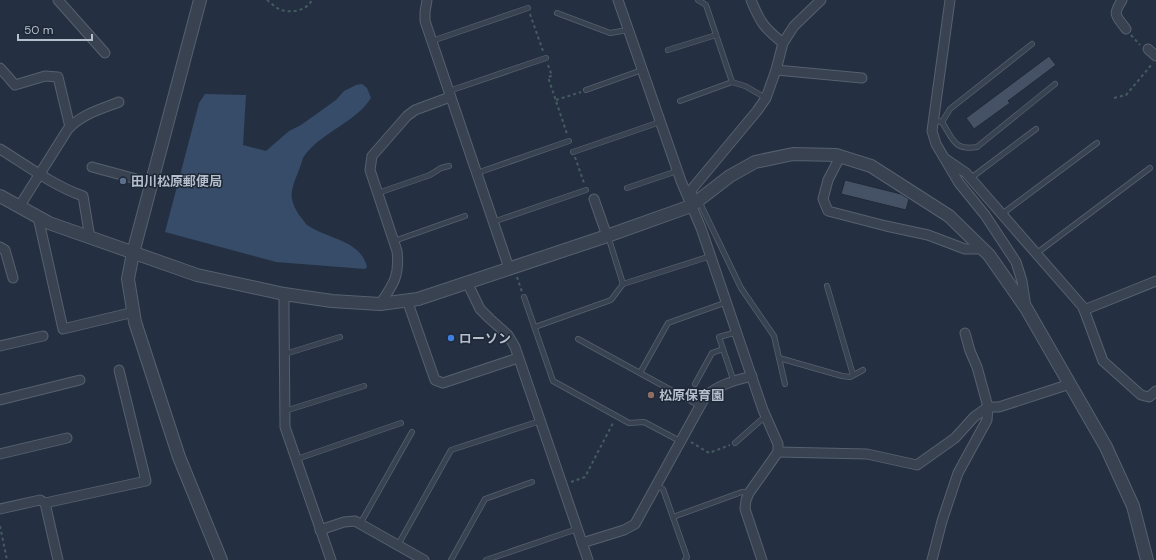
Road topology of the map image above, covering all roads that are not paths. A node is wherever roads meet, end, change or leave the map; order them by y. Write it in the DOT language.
graph roads {
  1 [pos="58,0"];
  2 [pos="200,0"];
  3 [pos="427,0"];
  4 [pos="618,0"];
  5 [pos="698,0"];
  6 [pos="751,0"];
  7 [pos="821,0"];
  8 [pos="950,0"];
  9 [pos="1122,0"];
  10 [pos="528,8"];
  11 [pos="557,13"];
  12 [pos="1126,29"];
  13 [pos="628,30"];
  14 [pos="716,35"];
  15 [pos="432,41"];
  16 [pos="783,43"];
  17 [pos="1032,44"];
  18 [pos="1148,49"];
  19 [pos="668,50"];
  20 [pos="105,53"];
  21 [pos="1156,56"];
  22 [pos="546,58"];
  23 [pos="0,68"];
  24 [pos="642,70"];
  25 [pos="776,70"];
  26 [pos="862,78"];
  27 [pos="732,82"];
  28 [pos="1055,84"];
  29 [pos="586,90"];
  30 [pos="450,94"];
  31 [pos="766,98"];
  32 [pos="680,101"];
  33 [pos="119,102"];
  34 [pos="938,121"];
  35 [pos="660,122"];
  36 [pos="70,127"];
  37 [pos="1036,129"];
  38 [pos="570,141"];
  39 [pos="1097,143"];
  40 [pos="0,149"];
  41 [pos="573,152"];
  42 [pos="840,157"];
  43 [pos="946,160"];
  44 [pos="449,166"];
  45 [pos="92,167"];
  46 [pos="1150,168"];
  47 [pos="677,171"];
  48 [pos="476,173"];
  49 [pos="40,174"];
  50 [pos="971,178"];
  51 [pos="152,183"];
  52 [pos="627,188"];
  53 [pos="586,190"];
  54 [pos="378,193"];
  55 [pos="0,196"];
  56 [pos="594,199"];
  57 [pos="695,203"];
  58 [pos="19,208"];
  59 [pos="1002,214"];
  60 [pos="465,216"];
  61 [pos="38,217"];
  62 [pos="493,222"];
  63 [pos="607,236"];
  64 [pos="90,238"];
  65 [pos="394,241"];
  66 [pos="0,247"];
  67 [pos="983,249"];
  68 [pos="133,253"];
  69 [pos="1037,254"];
  70 [pos="711,256"];
  71 [pos="511,267"];
  72 [pos="13,278"];
  73 [pos="1156,281"];
  74 [pos="467,282"];
  75 [pos="623,284"];
  76 [pos="827,286"];
  77 [pos="284,294"];
  78 [pos="524,297"];
  79 [pos="407,300"];
  80 [pos="727,302"];
  81 [pos="380,304"];
  82 [pos="1026,308"];
  83 [pos="1084,310"];
  84 [pos="134,312"];
  85 [pos="534,327"];
  86 [pos="737,332"];
  87 [pos="965,333"];
  88 [pos="43,336"];
  89 [pos="340,337"];
  90 [pos="578,338"];
  91 [pos="0,346"];
  92 [pos="723,349"];
  93 [pos="284,354"];
  94 [pos="518,358"];
  95 [pos="779,358"];
  96 [pos="119,370"];
  97 [pos="863,370"];
  98 [pos="640,373"];
  99 [pos="853,375"];
  100 [pos="752,376"];
  101 [pos="80,380"];
  102 [pos="734,382"];
  103 [pos="695,384"];
  104 [pos="785,384"];
  105 [pos="1070,384"];
  106 [pos="364,386"];
  107 [pos="1156,391"];
  108 [pos="0,400"];
  109 [pos="700,406"];
  110 [pos="988,407"];
  111 [pos="285,411"];
  112 [pos="767,418"];
  113 [pos="540,421"];
  114 [pos="401,423"];
  115 [pos="412,432"];
  116 [pos="67,438"];
  117 [pos="682,439"];
  118 [pos="735,443"];
  119 [pos="778,452"];
  120 [pos="0,454"];
  121 [pos="296,459"];
  122 [pos="532,482"];
  123 [pos="656,485"];
  124 [pos="749,493"];
  125 [pos="45,504"];
  126 [pos="0,509"];
  127 [pos="673,516"];
  128 [pos="360,524"];
  129 [pos="577,529"];
  130 [pos="320,530"];
  131 [pos="582,543"];
  132 [pos="398,545"];
  133 [pos="58,560"];
  134 [pos="221,560"];
  135 [pos="330,560"];
  136 [pos="424,560"];
  137 [pos="451,560"];
  138 [pos="486,560"];
  139 [pos="588,560"];
  140 [pos="686,560"];
  141 [pos="762,560"];
  142 [pos="932,560"];
  143 [pos="1147,560"];
  1 -- 20 [label="street"];
  2 -- 51 [label="street"];
  3 -- 15 [label="street"];
  4 -- 13 [label="street"];
  5 -- 14 [label="lane"];
  6 -- 16 [label="street"];
  7 -- 16 [label="street"];
  8 -- 34 [label="street"];
  9 -- 12 [label="street"];
  10 -- 15 [label="lane"];
  11 -- 13 [label="lane"];
  13 -- 24 [label="street"];
  14 -- 19 [label="lane"];
  14 -- 27 [label="lane"];
  15 -- 30 [label="street"];
  16 -- 25 [label="street"];
  17 -- 34 [label="lane"];
  18 -- 21 [label="street"];
  22 -- 30 [label="lane"];
  23 -- 36 [label="street"];
  24 -- 29 [label="lane"];
  24 -- 35 [label="street"];
  25 -- 26 [label="street"];
  25 -- 31 [label="street"];
  27 -- 31 [label="lane"];
  27 -- 32 [label="lane"];
  28 -- 34 [label="lane"];
  30 -- 48 [label="street"];
  30 -- 54 [label="street"];
  31 -- 57 [label="street"];
  33 -- 36 [label="street"];
  34 -- 43 [label="street"];
  35 -- 41 [label="lane"];
  35 -- 47 [label="street"];
  36 -- 49 [label="street"];
  37 -- 50 [label="lane"];
  38 -- 48 [label="lane"];
  39 -- 59 [label="lane"];
  40 -- 49 [label="street"];
  42 -- 57 [label="street"];
  42 -- 67 [label="street"];
  42 -- 67 [label="street"];
  43 -- 50 [label="street"];
  43 -- 82 [label="street"];
  44 -- 54 [label="lane"];
  45 -- 51 [label="street"];
  46 -- 69 [label="lane"];
  47 -- 52 [label="lane"];
  47 -- 57 [label="street"];
  48 -- 62 [label="street"];
  49 -- 58 [label="street"];
  49 -- 64 [label="street"];
  50 -- 59 [label="street"];
  51 -- 68 [label="street"];
  53 -- 62 [label="lane"];
  54 -- 65 [label="street"];
  55 -- 58 [label="street"];
  56 -- 63 [label="street"];
  57 -- 63 [label="street"];
  57 -- 70 [label="street"];
  57 -- 95 [label="lane"];
  58 -- 61 [label="street"];
  59 -- 69 [label="street"];
  60 -- 65 [label="lane"];
  61 -- 64 [label="street"];
  61 -- 84 [label="street"];
  62 -- 71 [label="street"];
  63 -- 71 [label="street"];
  63 -- 75 [label="lane"];
  64 -- 68 [label="street"];
  65 -- 81 [label="street"];
  66 -- 72 [label="street"];
  67 -- 82 [label="street"];
  68 -- 77 [label="street"];
  68 -- 84 [label="street"];
  69 -- 83 [label="street"];
  70 -- 75 [label="lane"];
  70 -- 80 [label="street"];
  71 -- 74 [label="street"];
  73 -- 83 [label="street"];
  74 -- 79 [label="street"];
  74 -- 94 [label="street"];
  75 -- 85 [label="lane"];
  76 -- 99 [label="lane"];
  77 -- 81 [label="street"];
  77 -- 93 [label="street"];
  78 -- 85 [label="lane"];
  79 -- 81 [label="street"];
  79 -- 94 [label="street"];
  80 -- 86 [label="street"];
  80 -- 98 [label="lane"];
  82 -- 105 [label="street"];
  83 -- 107 [label="street"];
  84 -- 134 [label="street"];
  85 -- 117 [label="lane"];
  86 -- 92 [label="lane"];
  86 -- 100 [label="street"];
  87 -- 110 [label="street"];
  88 -- 91 [label="street"];
  89 -- 93 [label="lane"];
  90 -- 98 [label="lane"];
  92 -- 102 [label="lane"];
  92 -- 103 [label="lane"];
  93 -- 111 [label="street"];
  94 -- 113 [label="street"];
  95 -- 99 [label="lane"];
  95 -- 104 [label="lane"];
  96 -- 125 [label="street"];
  97 -- 99 [label="lane"];
  98 -- 109 [label="lane"];
  100 -- 102 [label="street"];
  100 -- 112 [label="street"];
  101 -- 108 [label="street"];
  102 -- 109 [label="street"];
  105 -- 110 [label="street"];
  105 -- 143 [label="street"];
  106 -- 111 [label="lane"];
  109 -- 117 [label="street"];
  110 -- 119 [label="street"];
  110 -- 142 [label="street"];
  111 -- 121 [label="street"];
  112 -- 118 [label="lane"];
  112 -- 119 [label="street"];
  113 -- 129 [label="street"];
  113 -- 132 [label="lane"];
  114 -- 121 [label="lane"];
  115 -- 128 [label="lane"];
  116 -- 120 [label="street"];
  117 -- 123 [label="street"];
  119 -- 124 [label="street"];
  121 -- 130 [label="street"];
  122 -- 137 [label="lane"];
  123 -- 127 [label="lane"];
  123 -- 131 [label="street"];
  124 -- 127 [label="lane"];
  124 -- 141 [label="street"];
  125 -- 126 [label="street"];
  125 -- 133 [label="street"];
  127 -- 140 [label="lane"];
  128 -- 130 [label="street"];
  128 -- 132 [label="street"];
  129 -- 131 [label="street"];
  129 -- 138 [label="lane"];
  130 -- 135 [label="street"];
  131 -- 139 [label="street"];
  132 -- 136 [label="street"];
}
